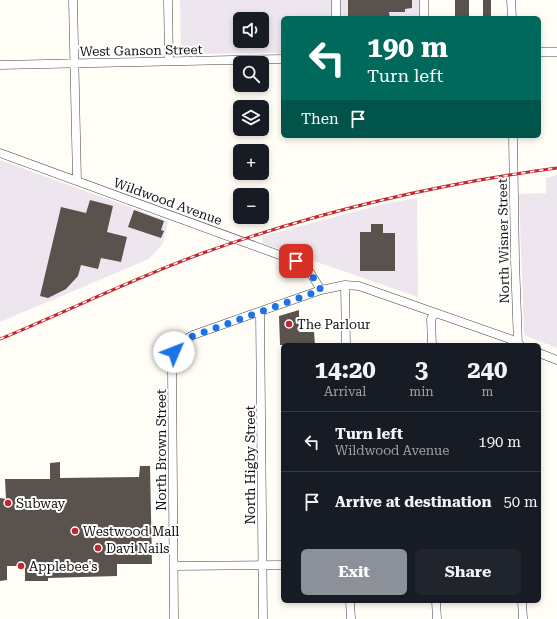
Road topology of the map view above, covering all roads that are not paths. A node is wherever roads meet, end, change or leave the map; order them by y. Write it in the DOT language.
graph roads {
  1 [pos="73,0"];
  2 [pos="168,0"];
  3 [pos="336,0"];
  4 [pos="424,0"];
  5 [pos="511,0"];
  6 [pos="336,16"];
  7 [pos="424,16"];
  8 [pos="512,16"];
  9 [pos="541,52"];
  10 [pos="557,52"];
  11 [pos="281,59"];
  12 [pos="169,61"];
  13 [pos="75,63"];
  14 [pos="0,64"];
  15 [pos="513,138"];
  16 [pos="0,153"];
  17 [pos="77,181"];
  18 [pos="345,285"];
  19 [pos="321,290"];
  20 [pos="260,312"];
  21 [pos="435,314"];
  22 [pos="346,343"];
  23 [pos="432,343"];
  24 [pos="516,343"];
  25 [pos="519,343"];
  26 [pos="541,354"];
  27 [pos="557,360"];
  28 [pos="262,565"];
  29 [pos="281,565"];
  30 [pos="174,566"];
  31 [pos="350,603"];
  32 [pos="436,603"];
  33 [pos="522,603"];
  34 [pos="174,619"];
  35 [pos="263,619"];
  36 [pos="350,619"];
  37 [pos="437,619"];
  38 [pos="523,619"];
  1 -- 13 [label="street"];
  2 -- 12 [label="street"];
  3 -- 6 [label="street"];
  4 -- 7 [label="street"];
  5 -- 8 [label="street"];
  9 -- 10 [label="street"];
  11 -- 12 [label="street, West Ganson Street"];
  12 -- 13 [label="street, West Ganson Street"];
  13 -- 14 [label="street, West Ganson Street"];
  13 -- 17 [label="street"];
  15 -- 25 [label="street, North Wisner Street"];
  16 -- 17 [label="street, Wildwood Avenue"];
  17 -- 19 [label="street, Wildwood Avenue"];
  18 -- 19 [label="street"];
  18 -- 21 [label="street"];
  18 -- 22 [label="street"];
  19 -- 20 [label="street"];
  20 -- 28 [label="street, North Higby Street"];
  20 -- 30 [label="street, North Brown Street"];
  21 -- 23 [label="street"];
  21 -- 24 [label="street"];
  26 -- 27 [label="street"];
  28 -- 29 [label="street"];
  28 -- 30 [label="street"];
  28 -- 35 [label="street, North Higby Street"];
  30 -- 34 [label="street, North Brown Street"];
  31 -- 36 [label="street"];
  32 -- 37 [label="street"];
  33 -- 38 [label="street"];
}
